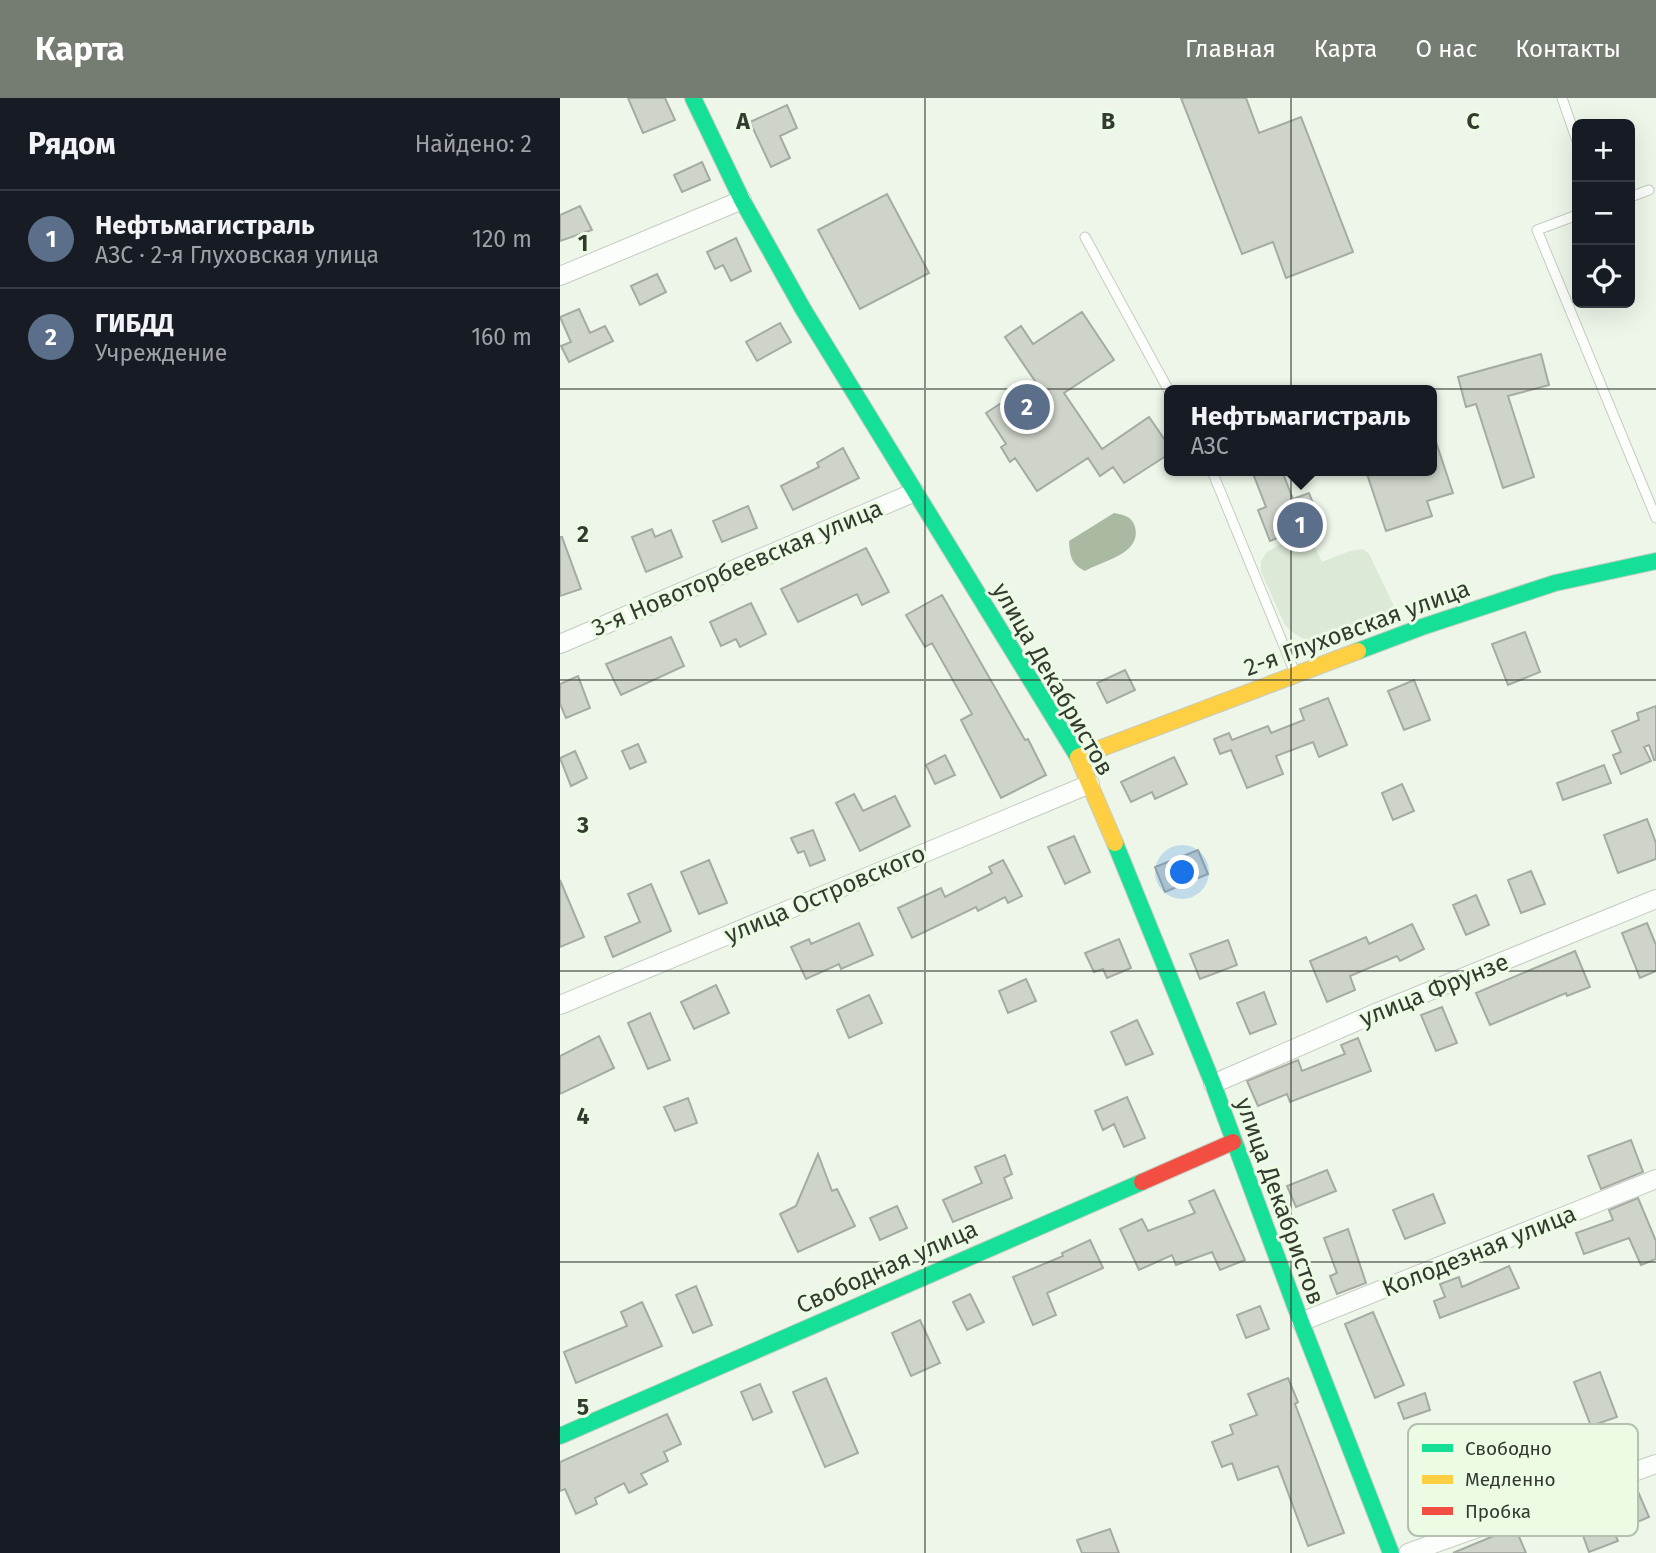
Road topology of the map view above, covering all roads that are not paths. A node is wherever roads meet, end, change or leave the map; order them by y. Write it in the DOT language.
graph roads {
  1 [pos="693,98"];
  2 [pos="1562,98"];
  3 [pos="1572,127"];
  4 [pos="1650,190"];
  5 [pos="1635,195"];
  6 [pos="742,201"];
  7 [pos="1572,217"];
  8 [pos="1085,237"];
  9 [pos="560,276"];
  10 [pos="1166,385"];
  11 [pos="1214,476"];
  12 [pos="915,492"];
  13 [pos="1656,518"];
  14 [pos="1656,561"];
  15 [pos="560,644"];
  16 [pos="1294,673"];
  17 [pos="1078,757"];
  18 [pos="1090,783"];
  19 [pos="1656,899"];
  20 [pos="560,1005"];
  21 [pos="1213,1084"];
  22 [pos="1233,1142"];
  23 [pos="1656,1179"];
  24 [pos="1301,1322"];
  25 [pos="560,1436"];
  26 [pos="1656,1464"];
  27 [pos="1638,1470"];
  28 [pos="1455,1536"];
  29 [pos="1390,1550"];
  30 [pos="1369,1553"];
  31 [pos="1408,1553"];
  1 -- 6 [label="main road, улица Декабристов"];
  2 -- 3 [label="lane"];
  4 -- 5 [label="lane"];
  6 -- 9 [label="street"];
  6 -- 12 [label="main road, улица Декабристов"];
  7 -- 13 [label="lane"];
  8 -- 10 [label="lane"];
  11 -- 16 [label="lane"];
  12 -- 15 [label="street, 3-я Новоторбеевская улица"];
  12 -- 17 [label="main road, улица Декабристов"];
  14 -- 16 [label="main road, 2-я Глуховская улица"];
  16 -- 17 [label="main road, 2-я Глуховская улица"];
  17 -- 18 [label="main road, улица Декабристов"];
  18 -- 20 [label="street, улица Островского"];
  18 -- 21 [label="main road, улица Декабристов"];
  19 -- 21 [label="street, улица Фрунзе"];
  21 -- 22 [label="main road, улица Декабристов"];
  22 -- 24 [label="main road, улица Декабристов"];
  22 -- 25 [label="main road, Свободная улица"];
  23 -- 24 [label="street, Колодезная улица"];
  24 -- 29 [label="main road, улица Декабристов"];
  26 -- 27 [label="street"];
  28 -- 31 [label="street"];
  29 -- 30 [label="street"];
}
